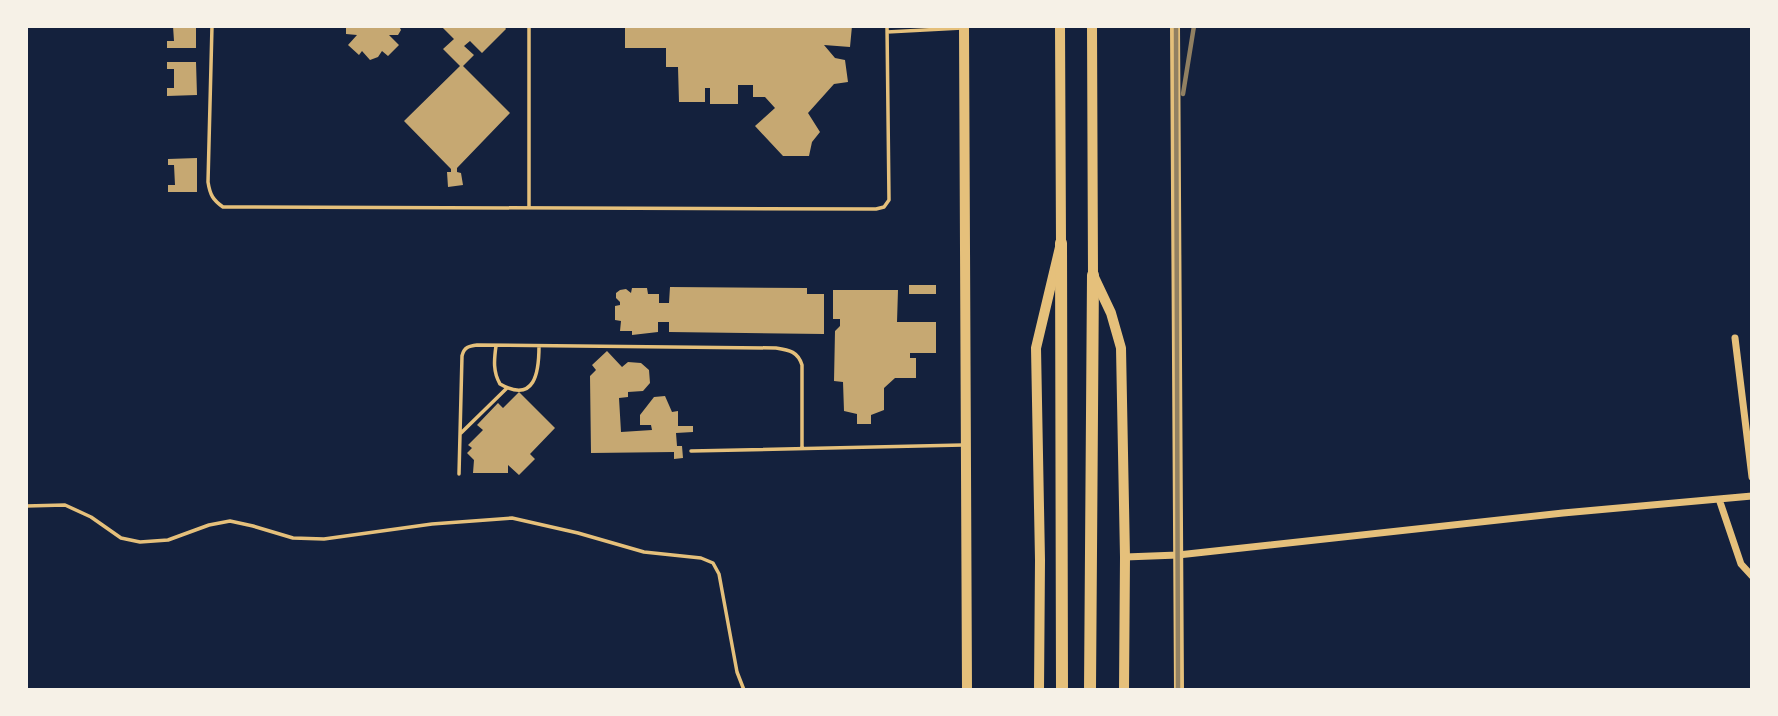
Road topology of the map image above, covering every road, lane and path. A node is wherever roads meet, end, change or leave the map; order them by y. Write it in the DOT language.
graph roads {
  1 [pos="212,26"];
  2 [pos="529,26"];
  3 [pos="1060,26"];
  4 [pos="1092,26"];
  5 [pos="1175,26"];
  6 [pos="964,27"];
  7 [pos="887,29"];
  8 [pos="529,207"];
  9 [pos="1061,243"];
  10 [pos="1093,275"];
  11 [pos="1735,338"];
  12 [pos="496,345"];
  13 [pos="539,346"];
  14 [pos="507,388"];
  15 [pos="460,433"];
  16 [pos="965,444"];
  17 [pos="802,447"];
  18 [pos="691,451"];
  19 [pos="459,474"];
  20 [pos="1752,477"];
  21 [pos="1752,496"];
  22 [pos="1719,499"];
  23 [pos="26,506"];
  24 [pos="1178,555"];
  25 [pos="1125,557"];
  26 [pos="1752,576"];
  27 [pos="744,690"];
  28 [pos="967,690"];
  29 [pos="1039,690"];
  30 [pos="1062,690"];
  31 [pos="1090,690"];
  32 [pos="1124,690"];
  33 [pos="1179,690"];
  1 -- 8 [label="lane"];
  2 -- 8 [label="lane"];
  3 -- 9 [label="main road"];
  4 -- 10 [label="main road"];
  5 -- 24 [label="street"];
  6 -- 7 [label="lane"];
  6 -- 16 [label="street"];
  7 -- 8 [label="lane"];
  9 -- 29 [label="main road"];
  9 -- 30 [label="main road"];
  10 -- 25 [label="main road"];
  10 -- 31 [label="main road"];
  11 -- 20 [label="street"];
  12 -- 13 [label="lane"];
  12 -- 14 [label="lane"];
  12 -- 15 [label="lane"];
  13 -- 14 [label="lane"];
  13 -- 17 [label="lane"];
  14 -- 15 [label="lane"];
  15 -- 19 [label="lane"];
  16 -- 17 [label="lane"];
  16 -- 28 [label="street"];
  17 -- 18 [label="lane"];
  21 -- 22 [label="street"];
  22 -- 24 [label="street"];
  22 -- 26 [label="street"];
  23 -- 27 [label="lane"];
  24 -- 25 [label="street"];
  24 -- 33 [label="street"];
  25 -- 32 [label="main road"];
}
